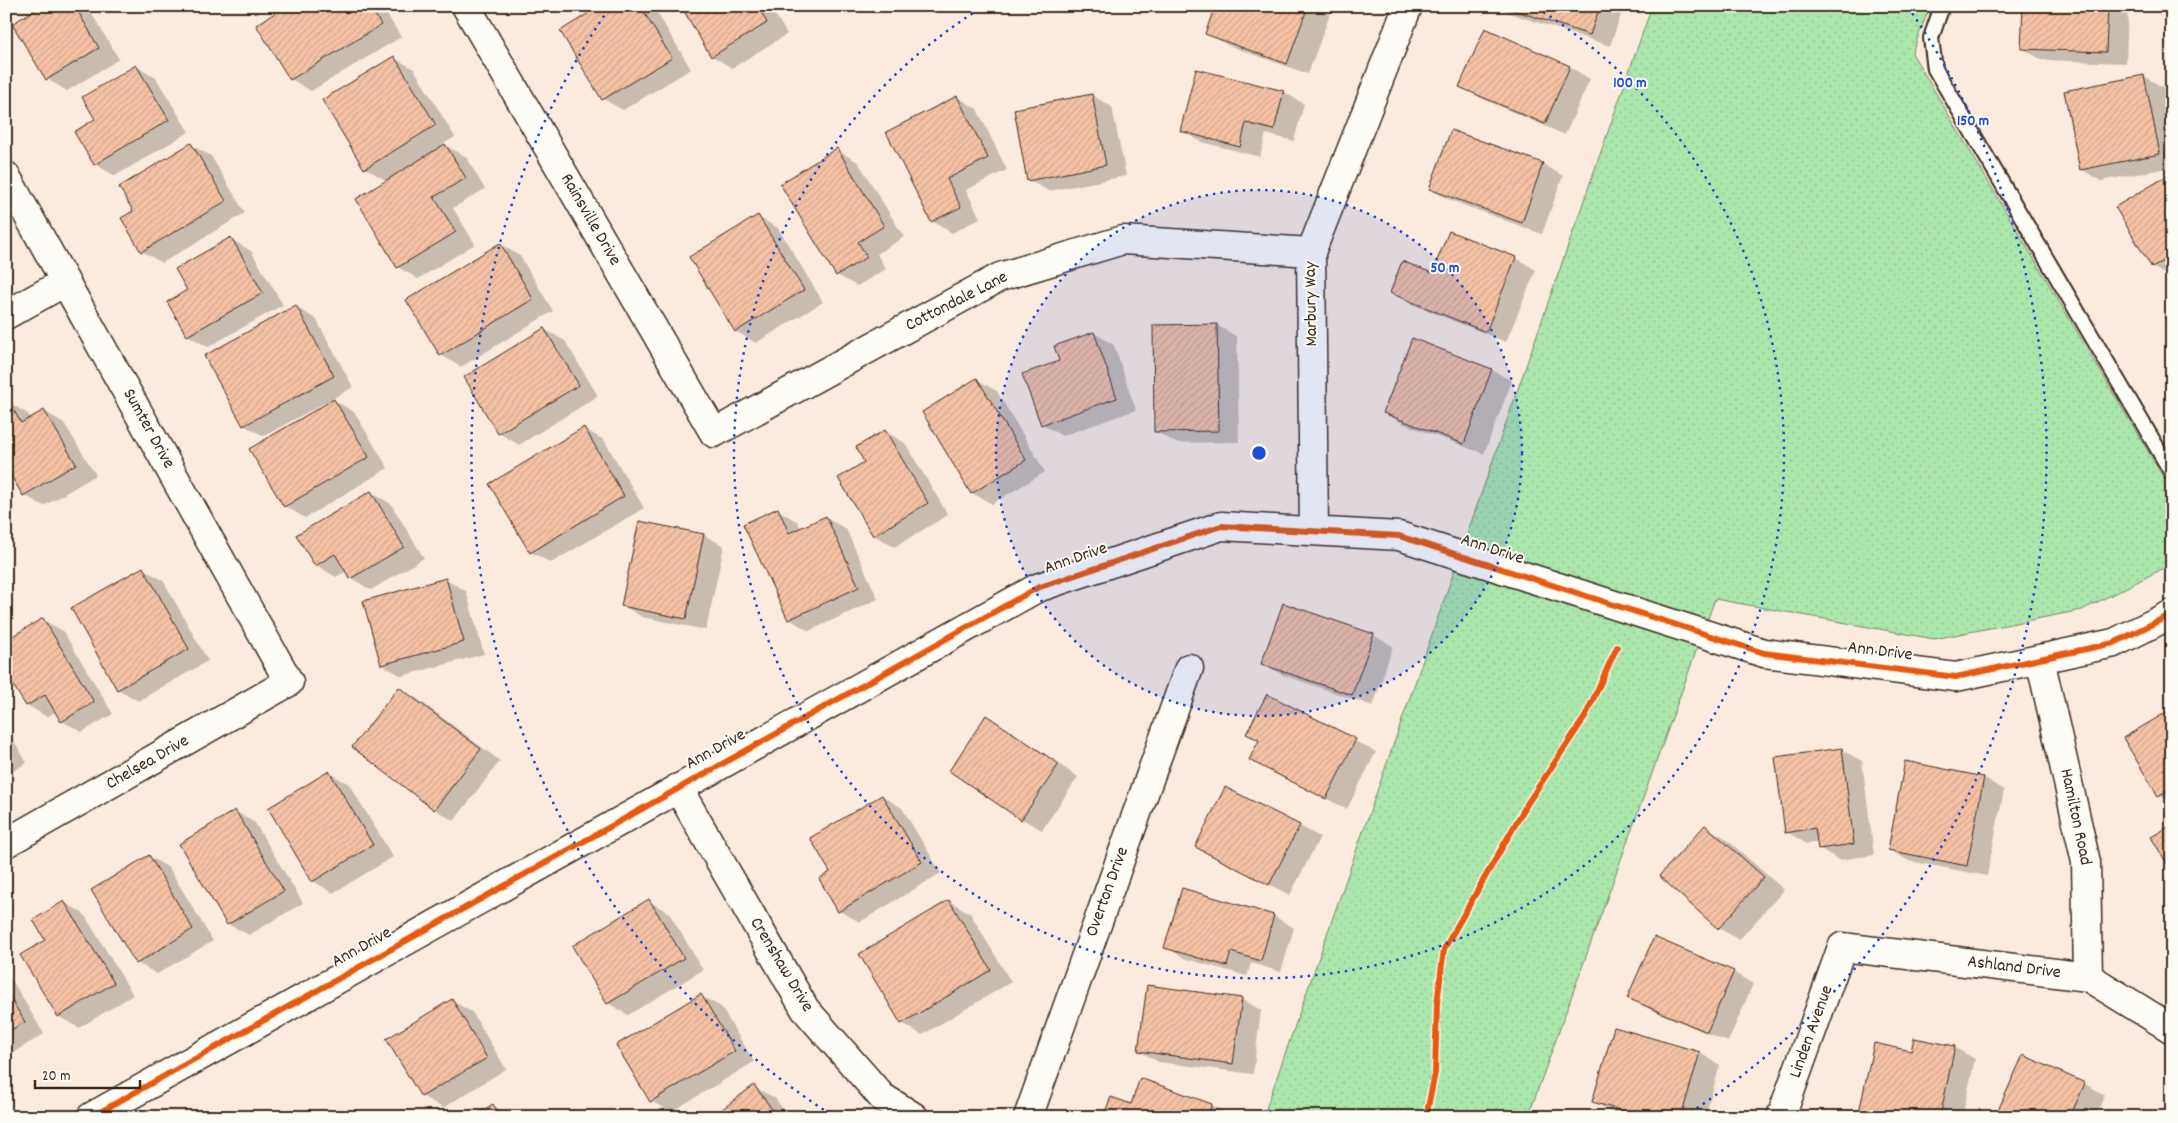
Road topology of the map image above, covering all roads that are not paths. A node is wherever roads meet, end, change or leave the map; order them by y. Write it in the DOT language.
graph roads {
  1 [pos="466,6"];
  2 [pos="1408,6"];
  3 [pos="1942,6"];
  4 [pos="6,176"];
  5 [pos="1311,252"];
  6 [pos="65,282"];
  7 [pos="6,315"];
  8 [pos="714,434"];
  9 [pos="2172,473"];
  10 [pos="1314,531"];
  11 [pos="2172,614"];
  12 [pos="2040,659"];
  13 [pos="1189,668"];
  14 [pos="289,682"];
  15 [pos="678,788"];
  16 [pos="6,843"];
  17 [pos="1842,947"];
  18 [pos="2088,977"];
  19 [pos="2172,1028"];
  20 [pos="91,1117"];
  21 [pos="914,1117"];
  22 [pos="1028,1117"];
  23 [pos="1781,1117"];
  1 -- 8 [label="street, Rainsville Drive"];
  2 -- 5 [label="street, Marbury Way"];
  3 -- 9 [label="lane"];
  4 -- 6 [label="street, Sumter Drive"];
  5 -- 8 [label="street, Cottondale Lane"];
  5 -- 10 [label="street, Marbury Way"];
  6 -- 7 [label="street"];
  6 -- 14 [label="street, Sumter Drive"];
  10 -- 12 [label="street, Ann Drive"];
  10 -- 15 [label="street, Ann Drive"];
  11 -- 12 [label="street, Ann Drive"];
  12 -- 18 [label="street, Hamilton Road"];
  13 -- 22 [label="street, Overton Drive"];
  14 -- 16 [label="street, Chelsea Drive"];
  15 -- 20 [label="street, Ann Drive"];
  15 -- 21 [label="street, Crenshaw Drive"];
  17 -- 18 [label="street, Ashland Drive"];
  17 -- 23 [label="street, Linden Avenue"];
  18 -- 19 [label="street, Ashland Drive"];
}
